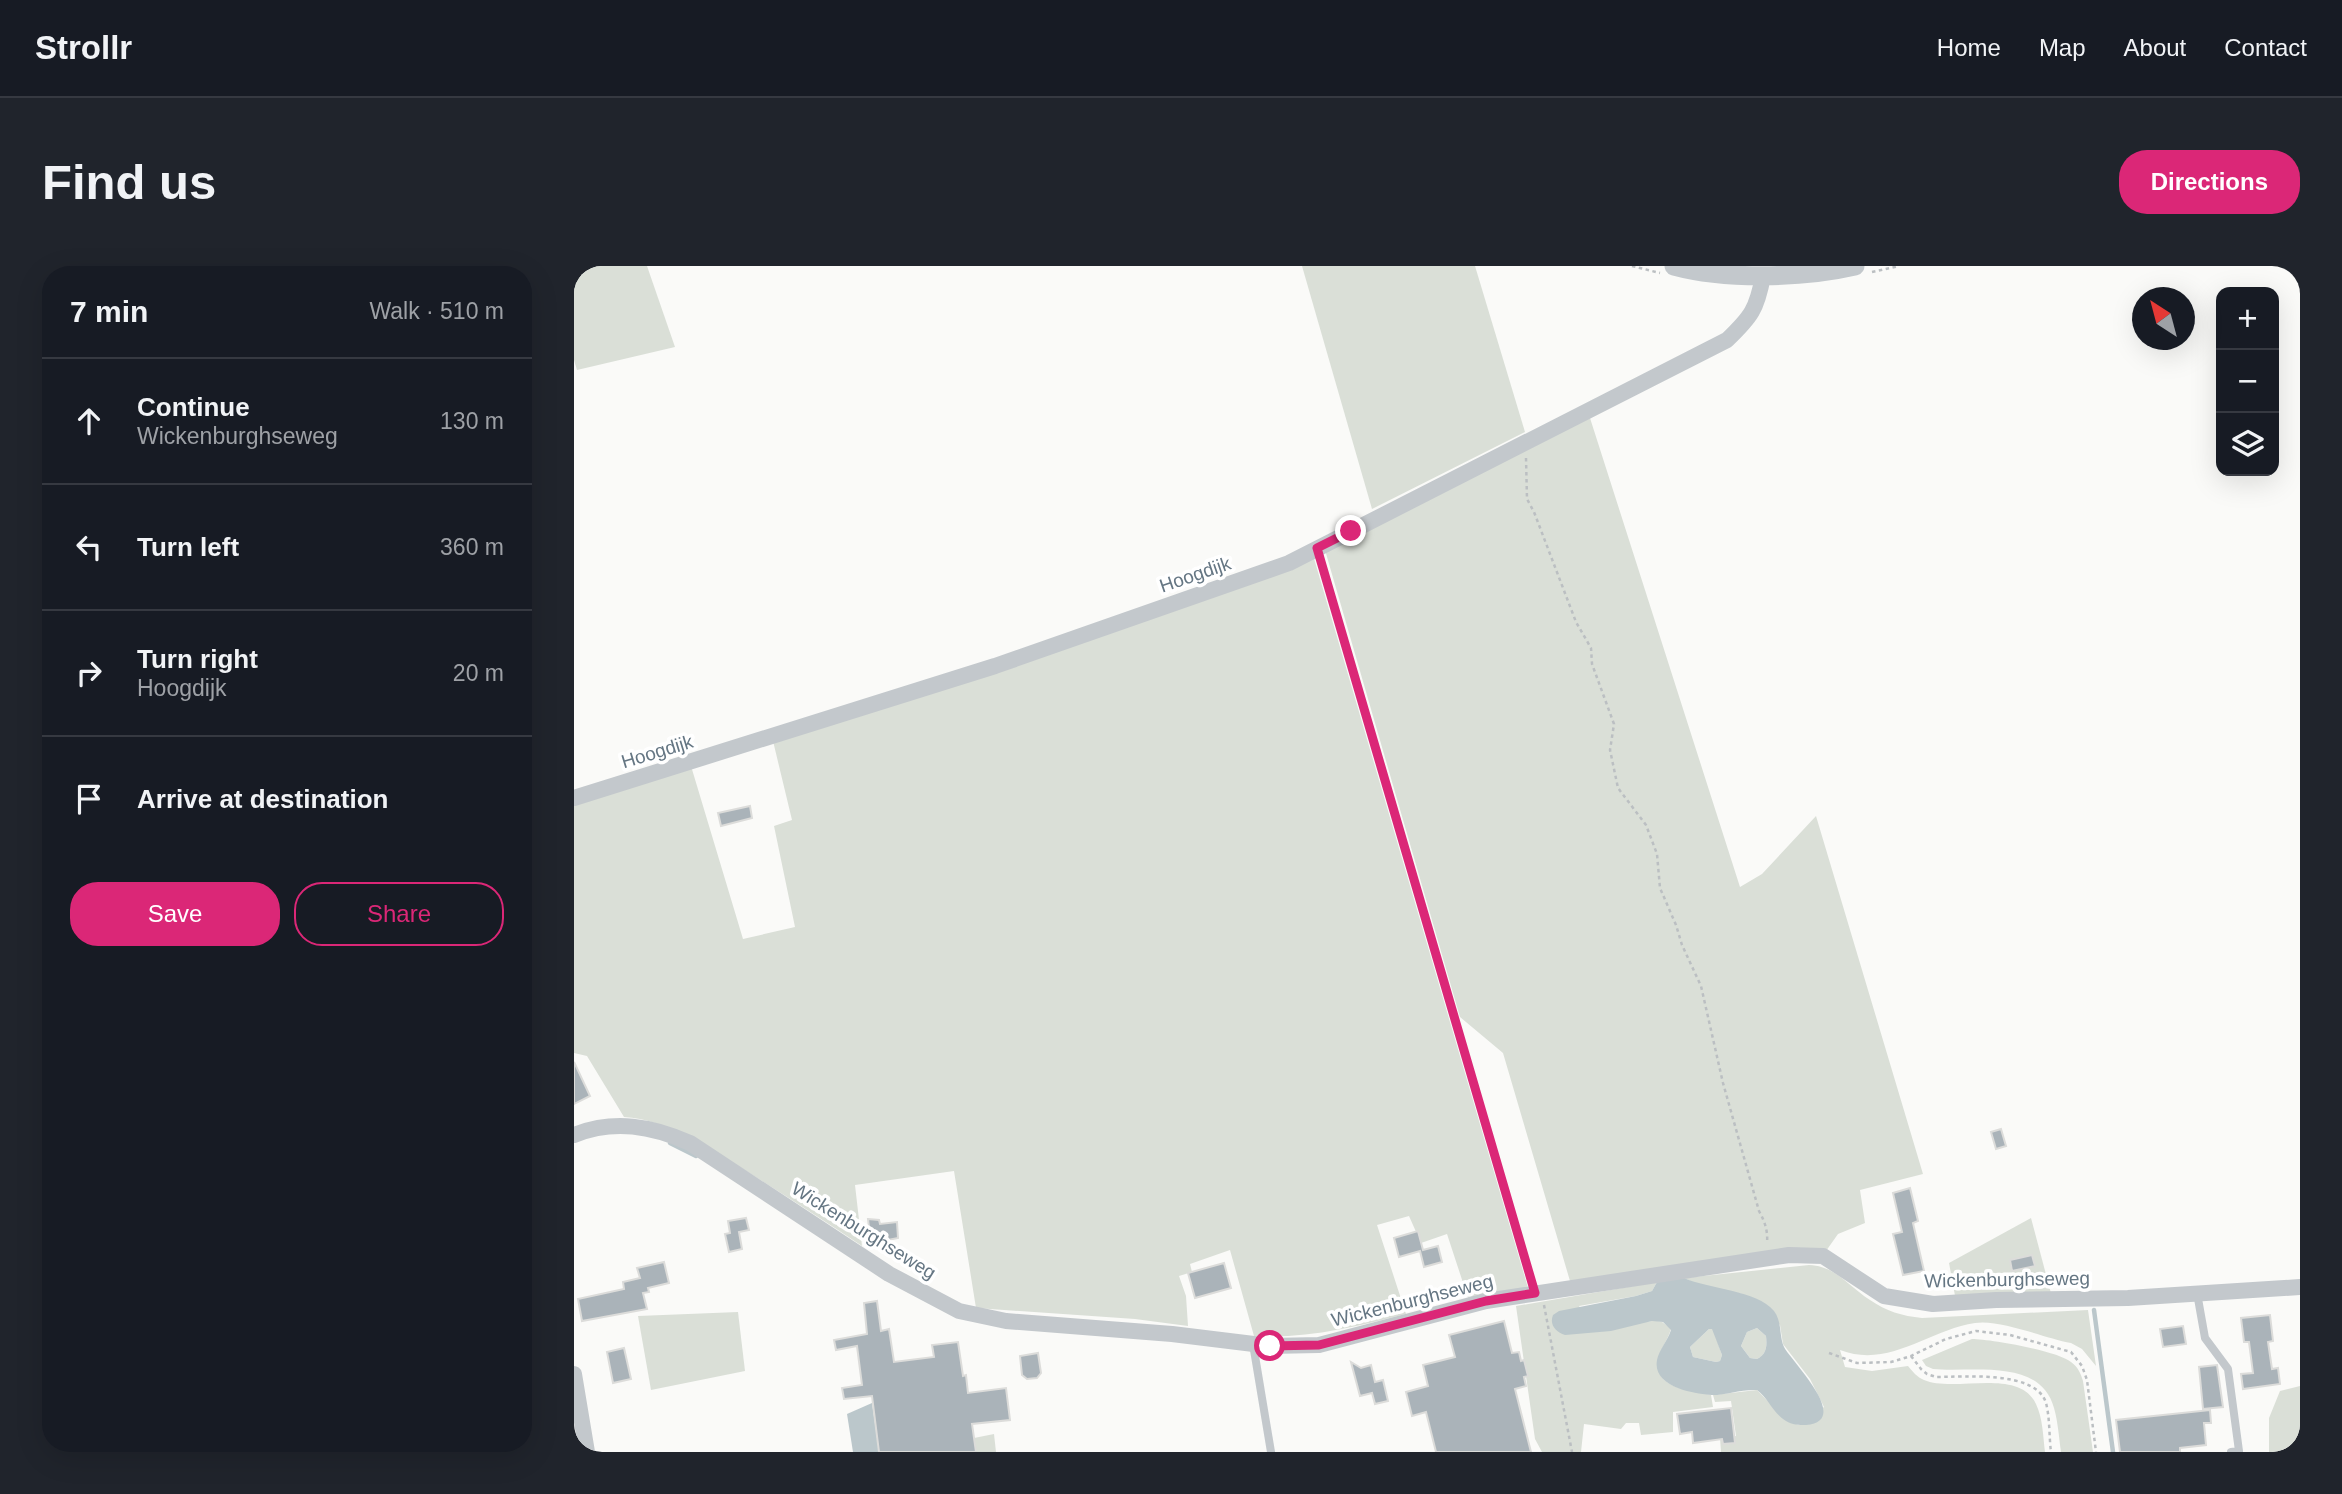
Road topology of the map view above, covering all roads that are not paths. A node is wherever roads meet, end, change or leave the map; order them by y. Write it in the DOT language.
graph roads {
  1 [pos="1674,266"];
  2 [pos="1855,266"];
  3 [pos="1763,276"];
  4 [pos="574,798"];
  5 [pos="574,1135"];
  6 [pos="2300,1287"];
  7 [pos="2197,1293"];
  8 [pos="1253,1344"];
  9 [pos="574,1374"];
  10 [pos="587,1452"];
  11 [pos="1272,1452"];
  12 [pos="2231,1452"];
  1 -- 3 [label="street"];
  2 -- 3 [label="street"];
  3 -- 4 [label="street, Hoogdijk"];
  5 -- 8 [label="street, Wickenburghseweg"];
  6 -- 7 [label="street, Wickenburghseweg"];
  7 -- 8 [label="street, Wickenburghseweg"];
  7 -- 12 [label="lane"];
  8 -- 11 [label="lane"];
  9 -- 10 [label="street"];
}
